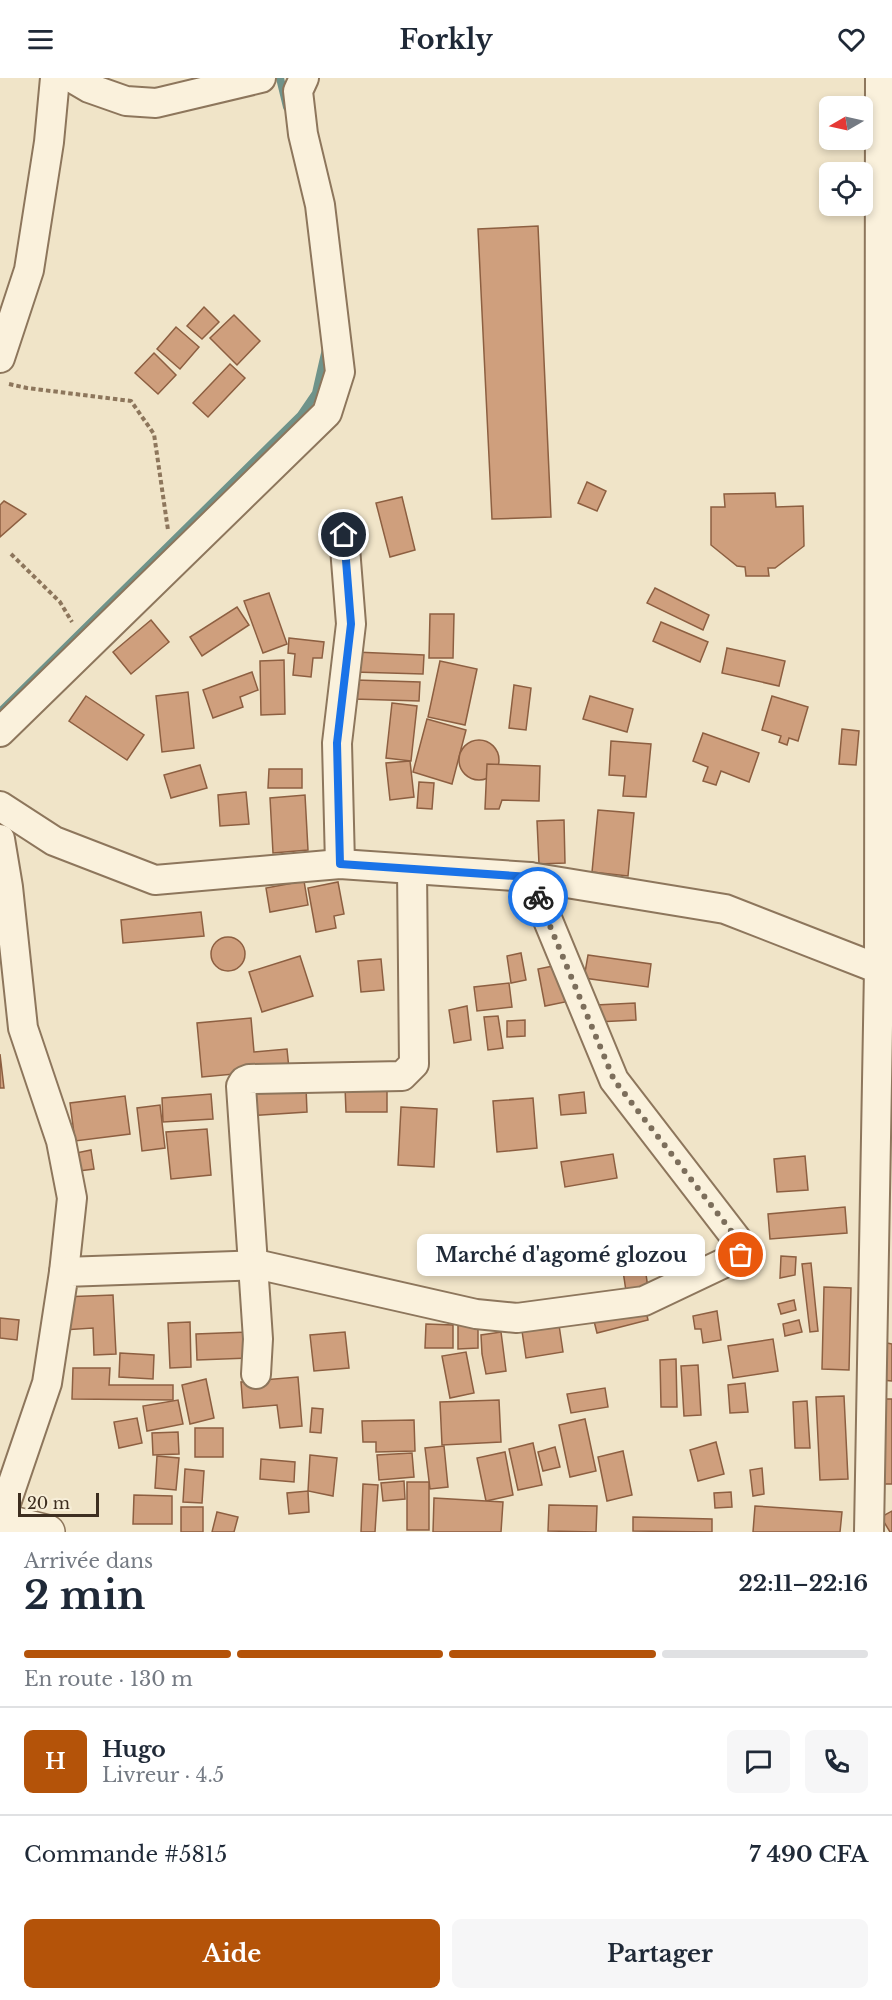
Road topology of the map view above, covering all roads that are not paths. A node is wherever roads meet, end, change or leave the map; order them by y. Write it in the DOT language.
graph roads {
  1 [pos="55,78"];
  2 [pos="72,78"];
  3 [pos="261,78"];
  4 [pos="304,78"];
  5 [pos="880,78"];
  6 [pos="0,358"];
  7 [pos="344,535"];
  8 [pos="886,625"];
  9 [pos="0,732"];
  10 [pos="0,806"];
  11 [pos="0,839"];
  12 [pos="340,864"];
  13 [pos="411,869"];
  14 [pos="530,877"];
  15 [pos="879,969"];
  16 [pos="253,1266"];
  17 [pos="64,1272"];
  18 [pos="256,1374"];
  19 [pos="0,1520"];
  20 [pos="48,1532"];
  21 [pos="869,1532"];
  1 -- 6 [label="street"];
  2 -- 3 [label="street"];
  4 -- 9 [label="street"];
  5 -- 8 [label="street"];
  7 -- 12 [label="street"];
  8 -- 15 [label="street"];
  10 -- 12 [label="street"];
  11 -- 17 [label="street"];
  12 -- 13 [label="street"];
  13 -- 14 [label="street"];
  13 -- 16 [label="street"];
  14 -- 15 [label="street"];
  14 -- 16 [label="street"];
  15 -- 21 [label="street"];
  16 -- 17 [label="street"];
  16 -- 18 [label="street"];
  17 -- 19 [label="street"];
  19 -- 20 [label="street"];
}
